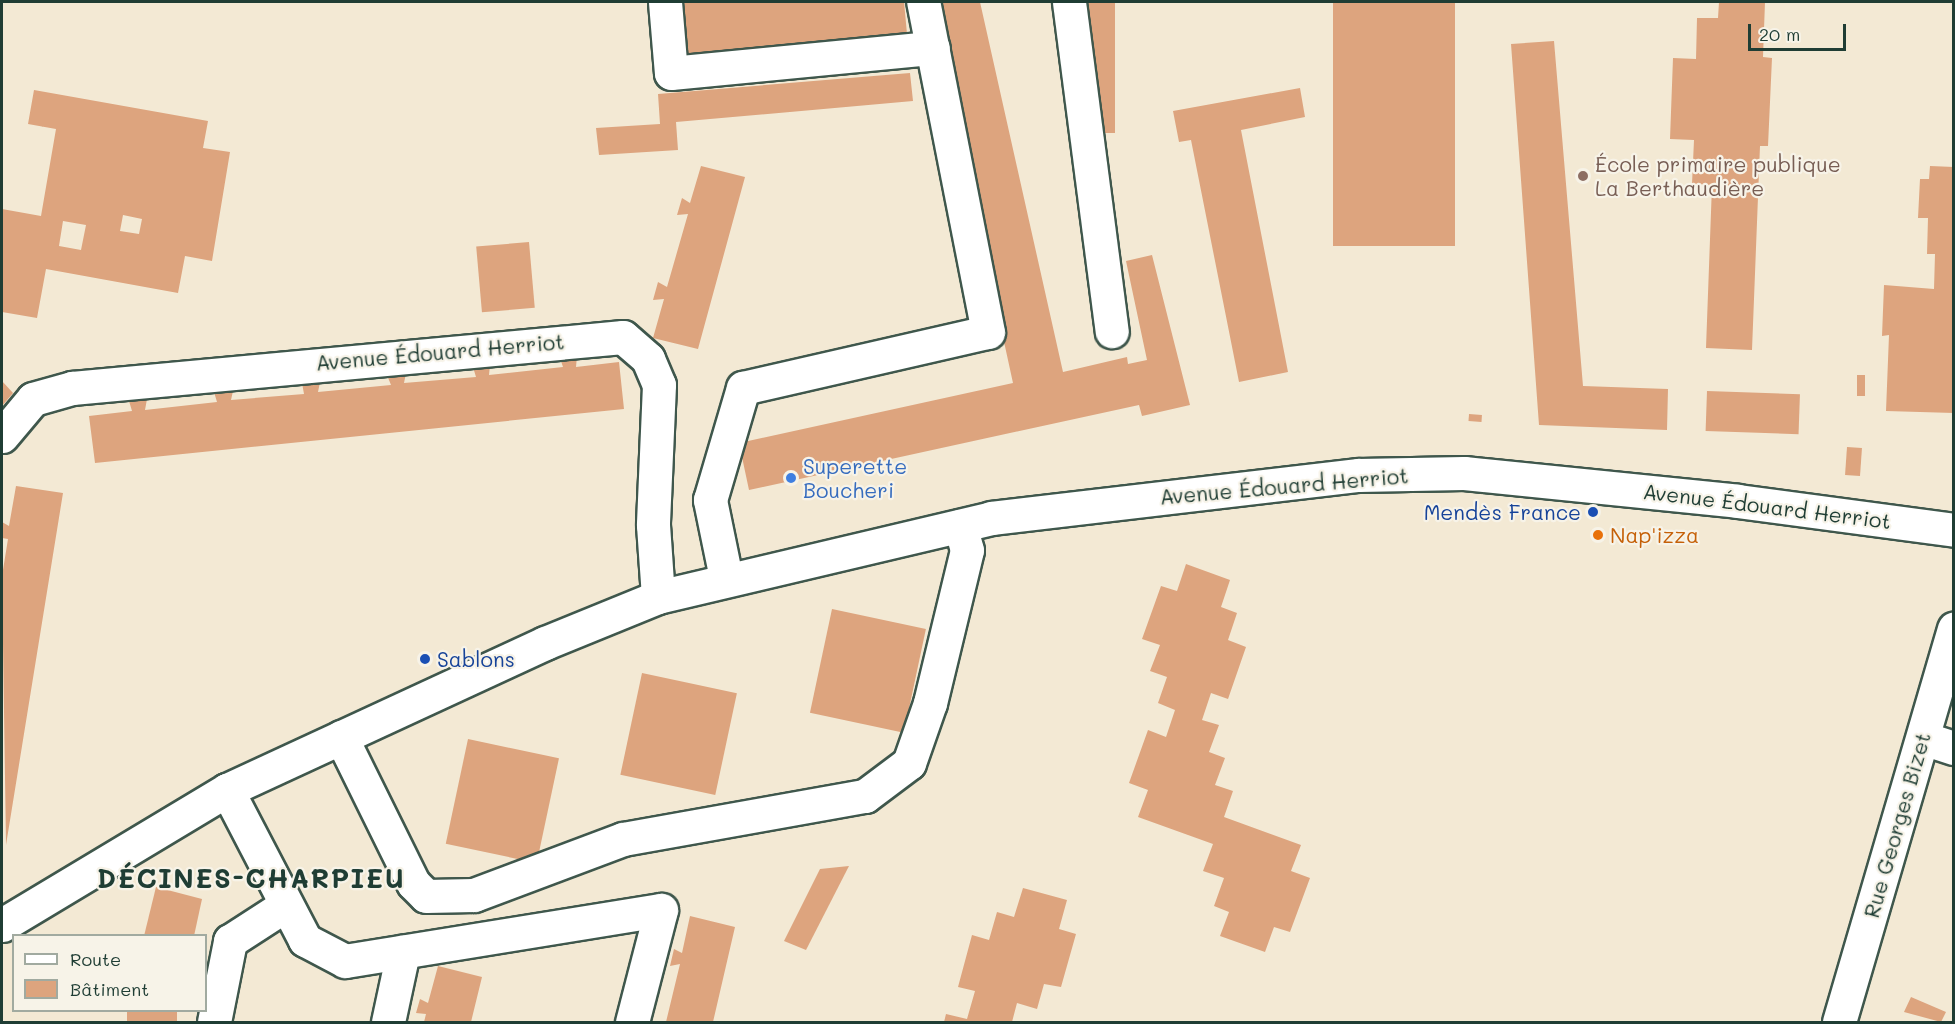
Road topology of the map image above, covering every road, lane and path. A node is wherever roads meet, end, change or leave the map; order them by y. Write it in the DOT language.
graph roads {
  1 [pos="664,2"];
  2 [pos="924,2"];
  3 [pos="1069,2"];
  4 [pos="933,48"];
  5 [pos="1112,331"];
  6 [pos="2,436"];
  7 [pos="960,526"];
  8 [pos="1953,530"];
  9 [pos="726,578"];
  10 [pos="658,597"];
  11 [pos="1953,628"];
  12 [pos="341,737"];
  13 [pos="1923,738"];
  14 [pos="1953,748"];
  15 [pos="227,790"];
  16 [pos="284,906"];
  17 [pos="2,924"];
  18 [pos="404,952"];
  19 [pos="214,1023"];
  20 [pos="388,1023"];
  21 [pos="632,1023"];
  22 [pos="1839,1023"];
  1 -- 4 [label="street"];
  2 -- 4 [label="street"];
  3 -- 5 [label="street"];
  4 -- 9 [label="street"];
  6 -- 10 [label="street, Avenue Édouard Herriot"];
  7 -- 8 [label="street, Avenue Édouard Herriot"];
  7 -- 9 [label="street, Avenue Édouard Herriot"];
  7 -- 12 [label="street"];
  9 -- 10 [label="street, Avenue Édouard Herriot"];
  10 -- 12 [label="street, Avenue Édouard Herriot"];
  11 -- 13 [label="street, Rue Georges Bizet"];
  12 -- 15 [label="street, Avenue Édouard Herriot"];
  13 -- 14 [label="street"];
  13 -- 22 [label="street, Rue Georges Bizet"];
  15 -- 16 [label="street"];
  15 -- 17 [label="street, Avenue Édouard Herriot"];
  16 -- 18 [label="street"];
  16 -- 19 [label="street"];
  18 -- 20 [label="street"];
  18 -- 21 [label="street"];
}
